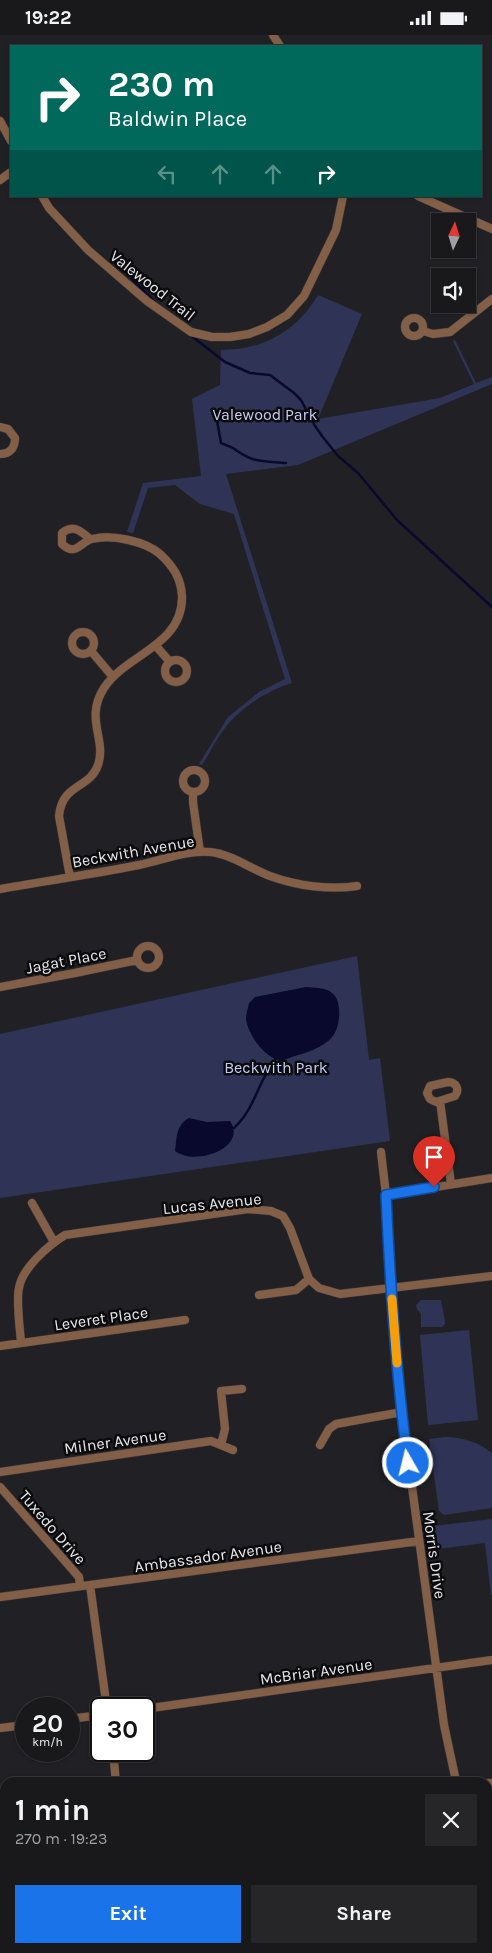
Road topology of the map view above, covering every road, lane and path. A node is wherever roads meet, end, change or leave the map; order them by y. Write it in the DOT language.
graph roads {
  1 [pos="0,121"];
  2 [pos="10,139"];
  3 [pos="43,197"];
  4 [pos="343,197"];
  5 [pos="420,197"];
  6 [pos="492,229"];
  7 [pos="492,299"];
  8 [pos="423,331"];
  9 [pos="0,427"];
  10 [pos="0,454"];
  11 [pos="90,539"];
  12 [pos="156,646"];
  13 [pos="91,651"];
  14 [pos="170,662"];
  15 [pos="113,677"];
  16 [pos="194,792"];
  17 [pos="200,852"];
  18 [pos="70,877"];
  19 [pos="357,886"];
  20 [pos="0,889"];
  21 [pos="137,960"];
  22 [pos="0,987"];
  23 [pos="440,1101"];
  24 [pos="380,1151"];
  25 [pos="492,1178"];
  26 [pos="451,1184"];
  27 [pos="386,1195"];
  28 [pos="32,1203"];
  29 [pos="54,1242"];
  30 [pos="492,1276"];
  31 [pos="309,1279"];
  32 [pos="391,1287"];
  33 [pos="259,1295"];
  34 [pos="186,1320"];
  35 [pos="21,1343"];
  36 [pos="0,1346"];
  37 [pos="242,1389"];
  38 [pos="402,1411"];
  39 [pos="221,1445"];
  40 [pos="320,1445"];
  41 [pos="233,1450"];
  42 [pos="0,1472"];
  43 [pos="0,1487"];
  44 [pos="419,1541"];
  45 [pos="90,1585"];
  46 [pos="80,1586"];
  47 [pos="0,1597"];
  48 [pos="492,1661"];
  49 [pos="437,1667"];
  50 [pos="105,1697"];
  51 [pos="155,1707"];
  52 [pos="15,1726"];
  53 [pos="0,1728"];
  54 [pos="113,1762"];
  55 [pos="115,1777"];
  56 [pos="456,1777"];
  1 -- 2 [label="street"];
  3 -- 4 [label="street, Valewood Trail"];
  5 -- 6 [label="street"];
  7 -- 8 [label="street"];
  9 -- 10 [label="street"];
  11 -- 12 [label="street"];
  12 -- 14 [label="street"];
  12 -- 15 [label="street"];
  13 -- 15 [label="street"];
  15 -- 18 [label="street"];
  16 -- 17 [label="street"];
  17 -- 18 [label="street, Beckwith Avenue"];
  17 -- 19 [label="street, Beckwith Avenue"];
  18 -- 20 [label="street, Beckwith Avenue"];
  21 -- 22 [label="street, Jagat Place"];
  23 -- 26 [label="street"];
  24 -- 27 [label="street, Morris Drive"];
  25 -- 26 [label="street"];
  26 -- 27 [label="street"];
  27 -- 32 [label="street, Morris Drive"];
  28 -- 29 [label="street"];
  29 -- 31 [label="street, Lucas Avenue"];
  29 -- 35 [label="street, Lucas Avenue"];
  30 -- 32 [label="street"];
  31 -- 32 [label="street"];
  31 -- 33 [label="street"];
  32 -- 38 [label="street, Morris Drive"];
  34 -- 35 [label="street, Leveret Place"];
  35 -- 36 [label="street"];
  37 -- 39 [label="street"];
  38 -- 40 [label="street"];
  38 -- 44 [label="street, Morris Drive"];
  39 -- 41 [label="street, Milner Avenue"];
  39 -- 42 [label="street, Milner Avenue"];
  43 -- 46 [label="street, Tuxedo Drive"];
  44 -- 45 [label="street, Ambassador Avenue"];
  44 -- 49 [label="street, Morris Drive"];
  45 -- 46 [label="street, Ambassador Avenue"];
  45 -- 50 [label="street, Tuxedo Drive"];
  46 -- 47 [label="street, Ambassador Avenue"];
  48 -- 49 [label="street, McBriar Avenue"];
  49 -- 51 [label="street, McBriar Avenue"];
  49 -- 56 [label="street, Morris Drive"];
  52 -- 53 [label="street"];
  54 -- 55 [label="street"];
}
